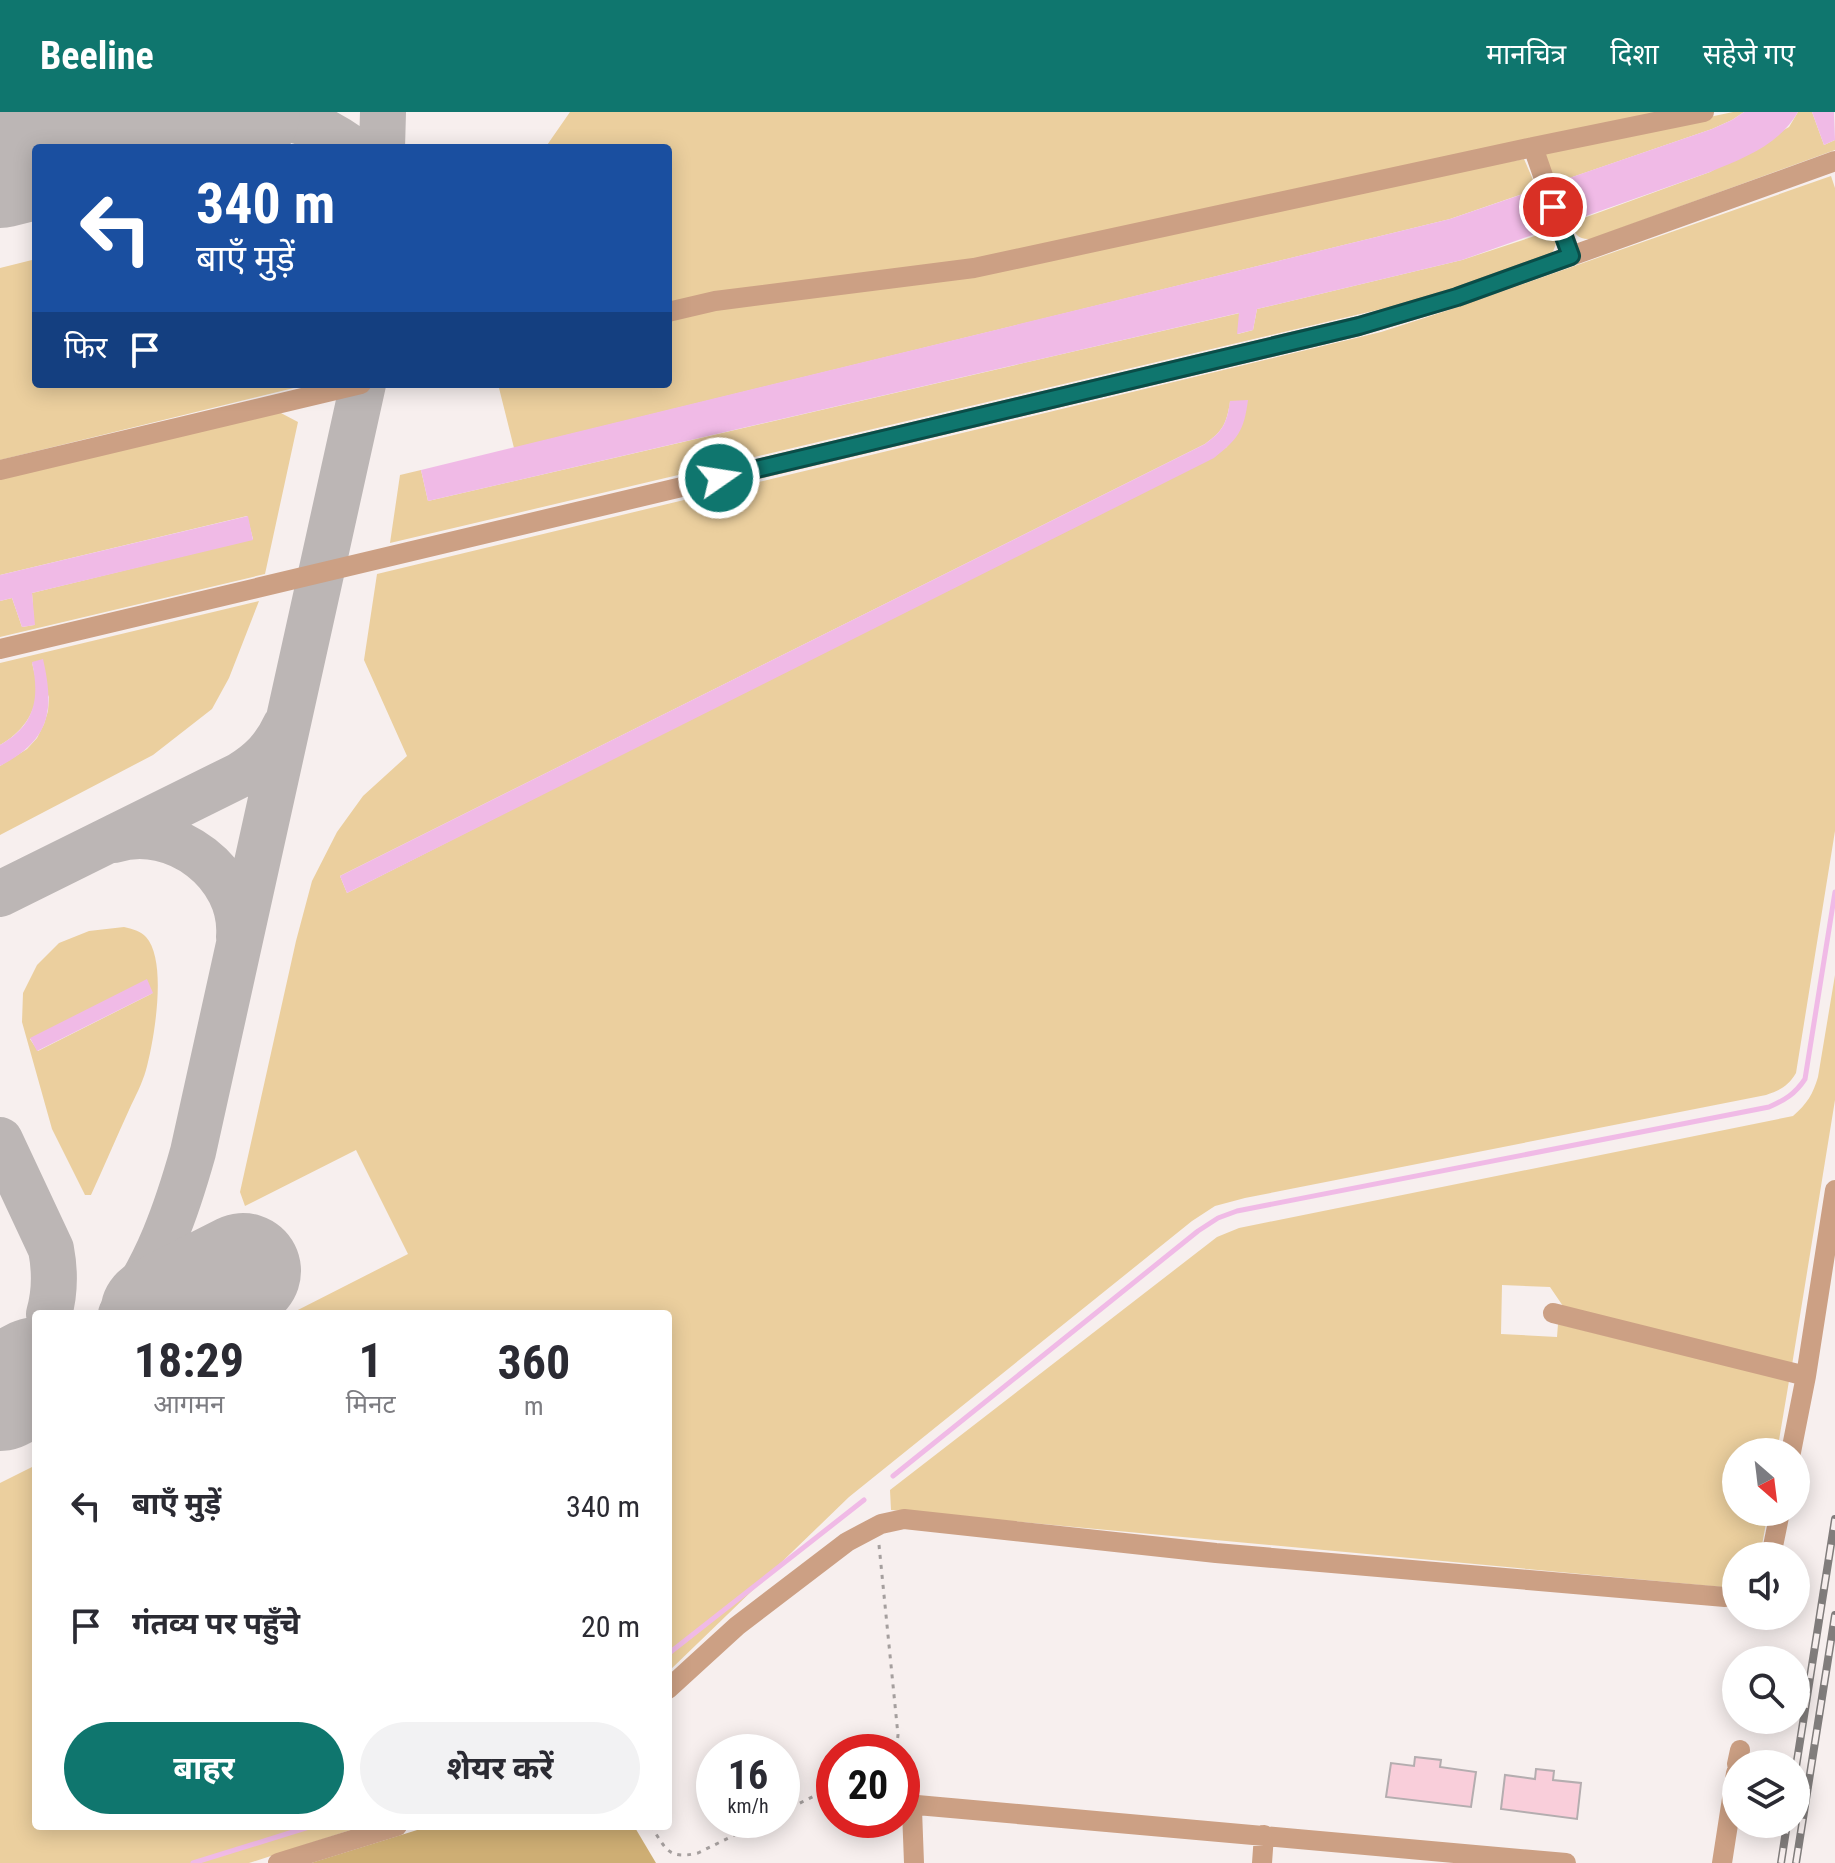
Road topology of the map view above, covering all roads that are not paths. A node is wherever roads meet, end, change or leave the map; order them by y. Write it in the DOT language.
graph roads {
  1 [pos="1704,112"];
  2 [pos="1533,147"];
  3 [pos="1835,161"];
  4 [pos="1571,256"];
  5 [pos="672,311"];
  6 [pos="344,388"];
  7 [pos="0,470"];
  8 [pos="0,649"];
  9 [pos="1835,1190"];
  10 [pos="1553,1313"];
  11 [pos="1806,1376"];
  12 [pos="1794,1438"];
  13 [pos="1722,1596"];
  14 [pos="672,1685"];
  15 [pos="384,1830"];
  16 [pos="1264,1835"];
  17 [pos="1726,1838"];
  18 [pos="1528,1861"];
  19 [pos="278,1863"];
  20 [pos="914,1863"];
  21 [pos="1262,1863"];
  22 [pos="1566,1863"];
  23 [pos="1722,1863"];
  1 -- 2 [label="street"];
  2 -- 4 [label="street"];
  2 -- 5 [label="street"];
  3 -- 4 [label="street"];
  4 -- 8 [label="street"];
  6 -- 7 [label="street"];
  9 -- 11 [label="street"];
  10 -- 11 [label="street"];
  11 -- 12 [label="street"];
  13 -- 14 [label="street"];
  15 -- 19 [label="street"];
  16 -- 18 [label="street"];
  16 -- 20 [label="street"];
  16 -- 21 [label="street"];
  17 -- 23 [label="street"];
  18 -- 22 [label="street"];
}
